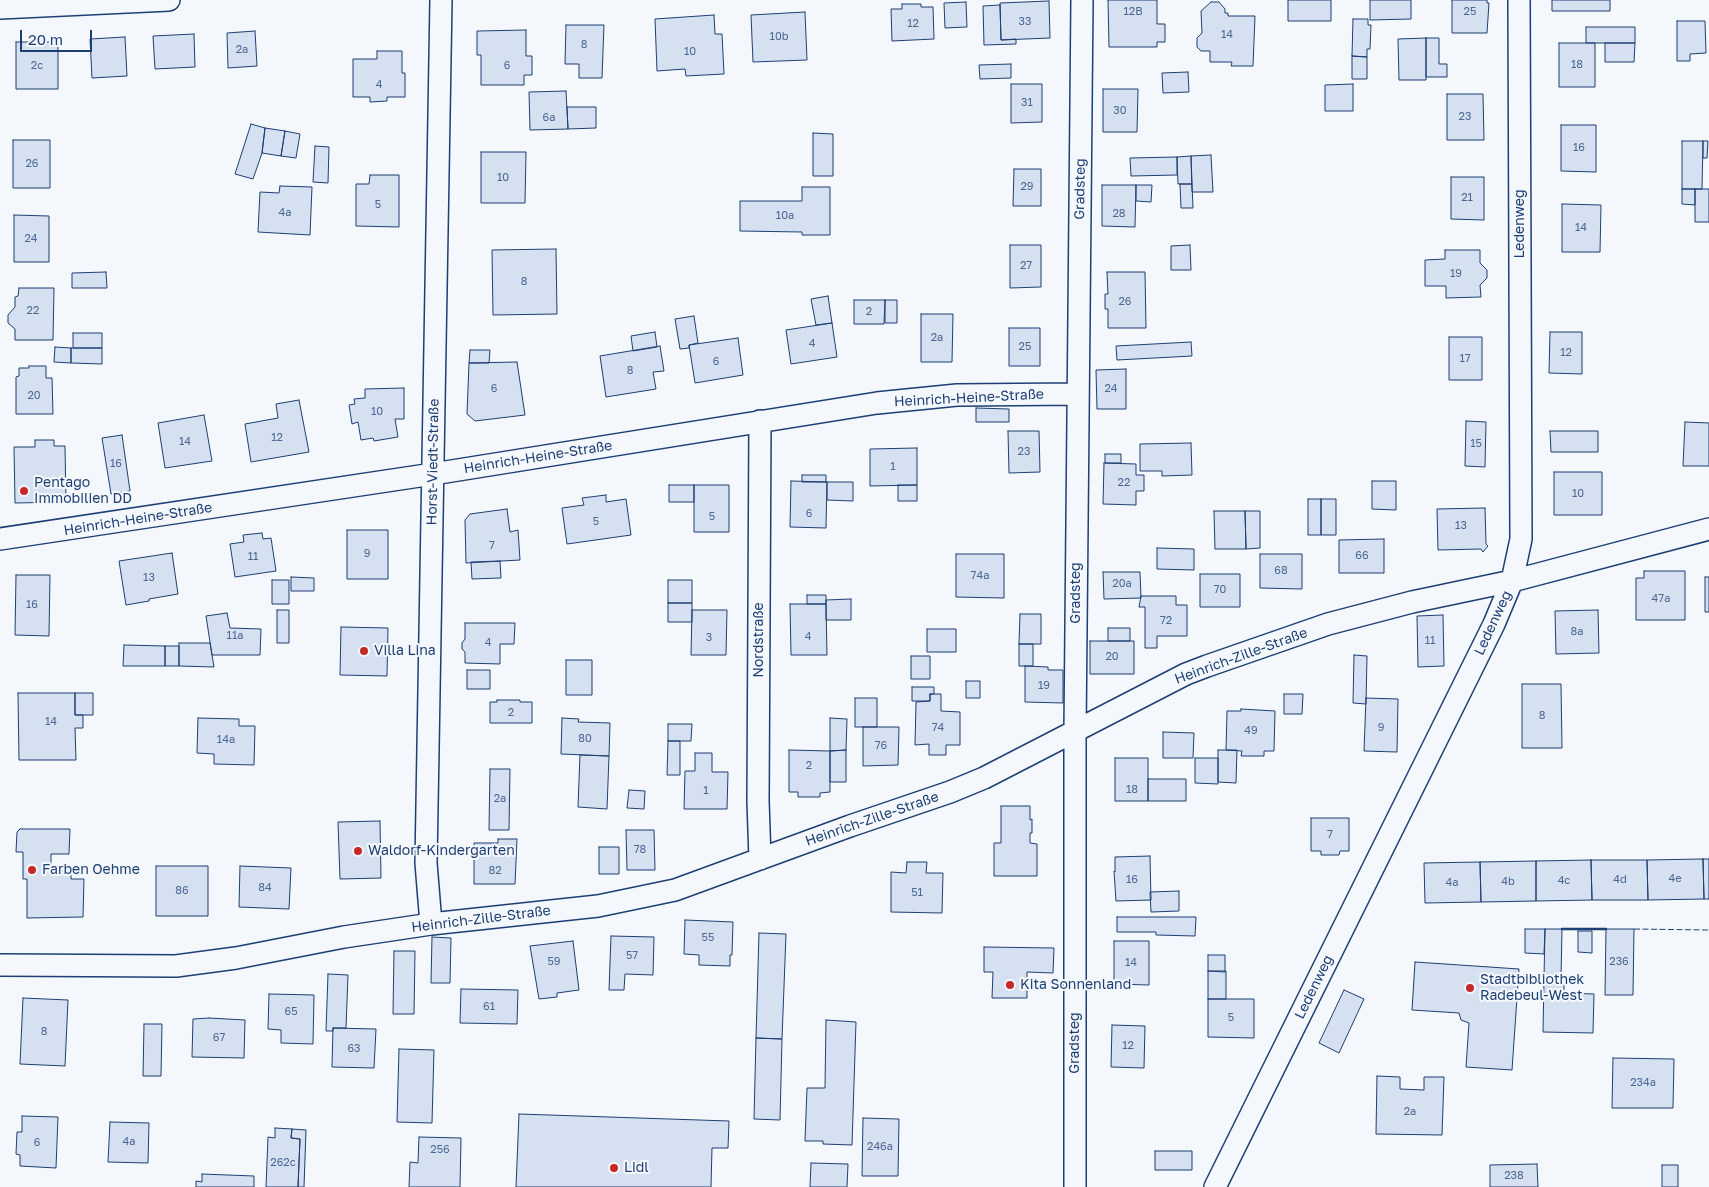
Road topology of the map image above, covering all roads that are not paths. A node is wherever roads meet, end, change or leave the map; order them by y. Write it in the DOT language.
graph roads {
  1 [pos="169,0"];
  2 [pos="441,0"];
  3 [pos="1082,0"];
  4 [pos="1519,0"];
  5 [pos="0,8"];
  6 [pos="1078,394"];
  7 [pos="760,421"];
  8 [pos="433,474"];
  9 [pos="1709,529"];
  10 [pos="0,540"];
  11 [pos="1512,581"];
  12 [pos="1075,732"];
  13 [pos="760,859"];
  14 [pos="431,924"];
  15 [pos="0,965"];
  16 [pos="1075,1187"];
  17 [pos="1215,1187"];
  1 -- 5 [label="street"];
  2 -- 8 [label="street, Horst-Viedt-Straße"];
  3 -- 6 [label="street, Gradsteg"];
  4 -- 11 [label="street, Ledenweg"];
  6 -- 7 [label="street, Heinrich-Heine-Straße"];
  6 -- 12 [label="street, Gradsteg"];
  7 -- 8 [label="street, Heinrich-Heine-Straße"];
  7 -- 13 [label="street, Nordstraße"];
  8 -- 10 [label="street, Heinrich-Heine-Straße"];
  8 -- 14 [label="street, Horst-Viedt-Straße"];
  9 -- 11 [label="street, Heinrich-Zille-Straße"];
  11 -- 12 [label="street, Heinrich-Zille-Straße"];
  11 -- 17 [label="street, Ledenweg"];
  12 -- 13 [label="street, Heinrich-Zille-Straße"];
  12 -- 16 [label="street, Gradsteg"];
  13 -- 14 [label="street, Heinrich-Zille-Straße"];
  14 -- 15 [label="street, Heinrich-Zille-Straße"];
}
